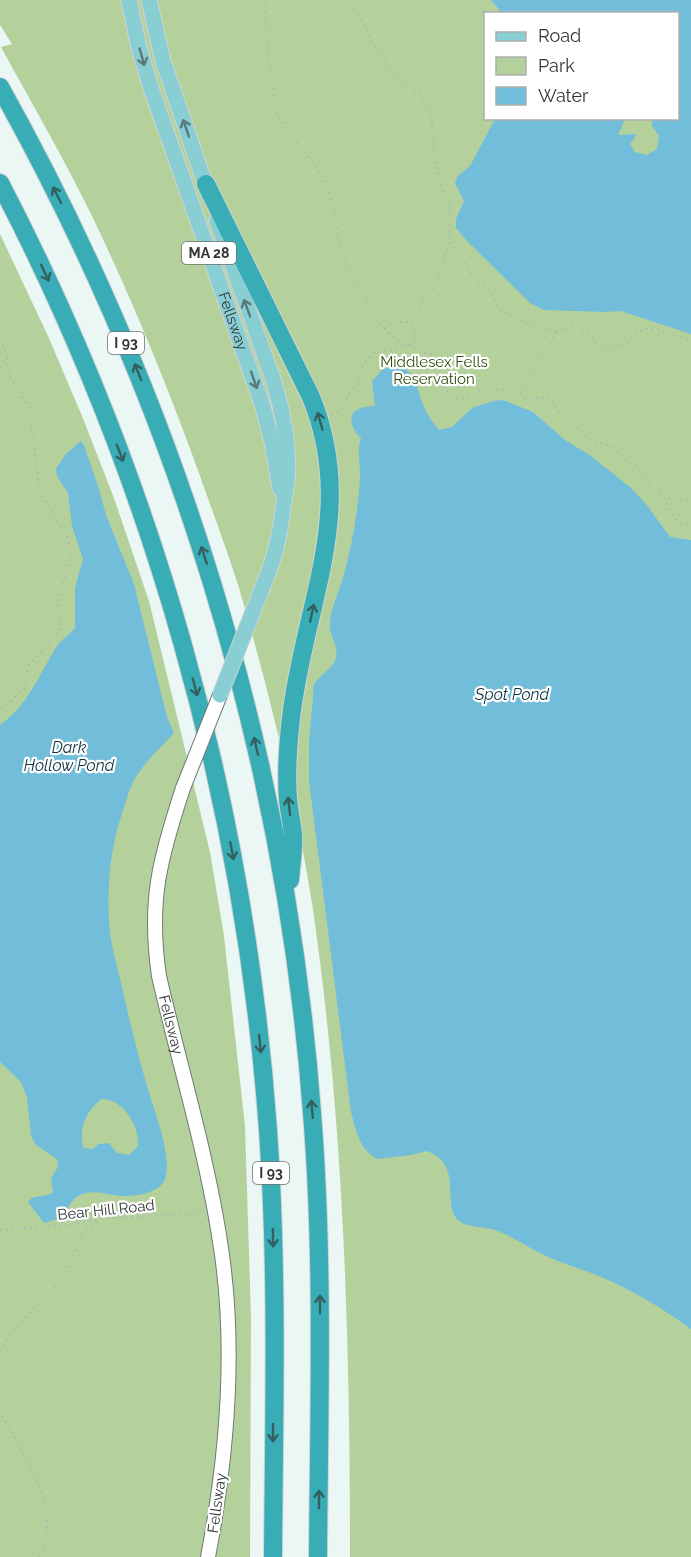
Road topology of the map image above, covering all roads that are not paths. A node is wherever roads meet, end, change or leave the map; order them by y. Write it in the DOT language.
graph roads {
  1 [pos="129,0"];
  2 [pos="149,0"];
  3 [pos="0,87"];
  4 [pos="0,183"];
  5 [pos="206,184"];
  6 [pos="283,507"];
  7 [pos="220,695"];
  8 [pos="287,906"];
  9 [pos="208,1557"];
  10 [pos="273,1557"];
  11 [pos="318,1557"];
  1 -- 6 [label="main road, Fellsway / MA 28, one-way"];
  5 -- 2 [label="main road, Fellsway / MA 28, one-way"];
  8 -- 3 [label="highway, I 93, one-way"];
  4 -- 10 [label="highway, I 93, one-way"];
  6 -- 5 [label="main road, Fellsway / MA 28, one-way"];
  8 -- 5 [label="highway, one-way"];
  6 -- 7 [label="main road, Fellsway / MA 28, bridge"];
  7 -- 9 [label="main road, Fellsway / MA 28, bridge"];
  11 -- 8 [label="highway, I 93, one-way"];
}
